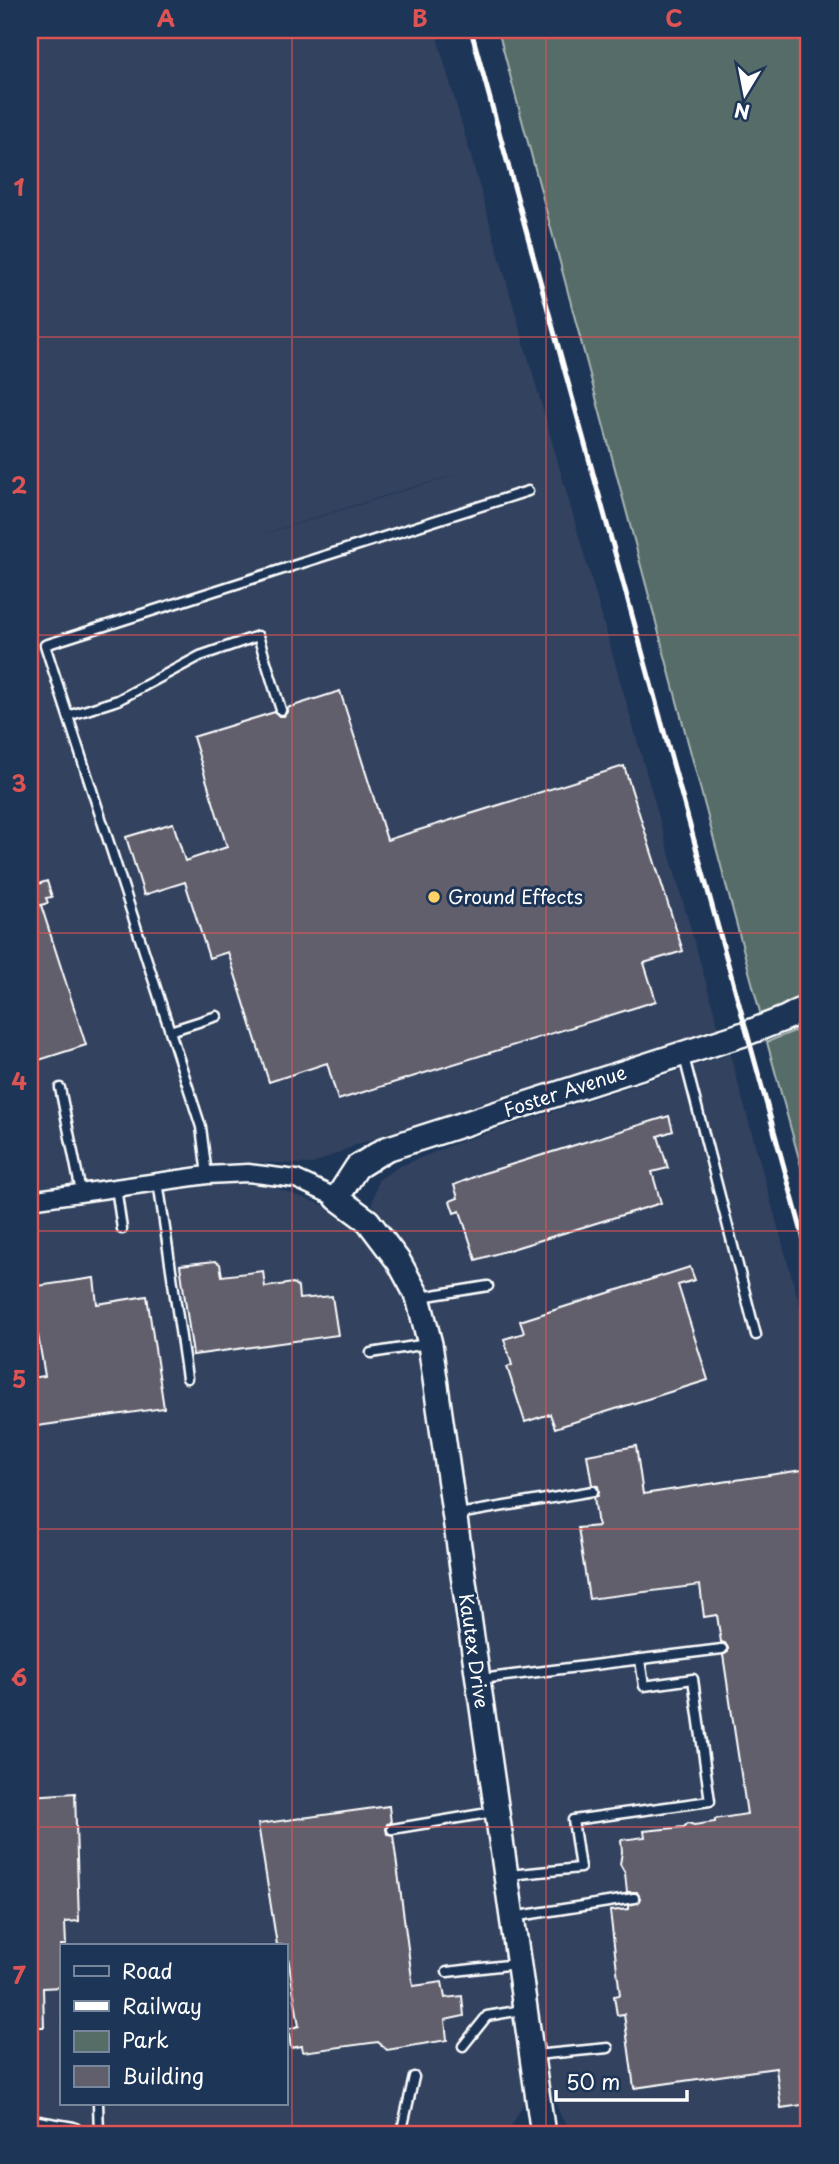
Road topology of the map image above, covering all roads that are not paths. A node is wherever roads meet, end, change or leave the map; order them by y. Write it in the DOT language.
graph roads {
  1 [pos="528,491"];
  2 [pos="281,710"];
  3 [pos="68,716"];
  4 [pos="809,1006"];
  5 [pos="218,1016"];
  6 [pos="170,1031"];
  7 [pos="683,1053"];
  8 [pos="60,1087"];
  9 [pos="207,1175"];
  10 [pos="158,1181"];
  11 [pos="116,1187"];
  12 [pos="81,1192"];
  13 [pos="337,1198"];
  14 [pos="30,1200"];
  15 [pos="122,1230"];
  16 [pos="488,1286"];
  17 [pos="418,1298"];
  18 [pos="757,1335"];
  19 [pos="430,1344"];
  20 [pos="371,1353"];
  21 [pos="187,1378"];
  22 [pos="593,1491"];
  23 [pos="454,1514"];
  24 [pos="723,1649"];
  25 [pos="640,1660"];
  26 [pos="478,1679"];
  27 [pos="497,1811"];
  28 [pos="392,1829"];
  29 [pos="506,1875"];
  30 [pos="634,1898"];
  31 [pos="512,1917"];
  32 [pos="519,1963"];
  33 [pos="447,1972"];
  34 [pos="525,2010"];
  35 [pos="463,2046"];
  36 [pos="608,2048"];
  37 [pos="532,2056"];
  38 [pos="414,2077"];
  39 [pos="98,2104"];
  40 [pos="30,2127"];
  41 [pos="71,2134"];
  42 [pos="99,2134"];
  43 [pos="401,2134"];
  44 [pos="543,2134"];
  1 -- 3 [label="lane"];
  2 -- 3 [label="lane"];
  3 -- 6 [label="lane"];
  4 -- 7 [label="street, Foster Avenue"];
  5 -- 6 [label="lane"];
  6 -- 9 [label="lane"];
  7 -- 13 [label="street, Foster Avenue"];
  7 -- 18 [label="lane"];
  8 -- 12 [label="lane"];
  9 -- 10 [label="street"];
  9 -- 13 [label="street"];
  10 -- 11 [label="street"];
  10 -- 21 [label="lane"];
  11 -- 12 [label="street"];
  11 -- 15 [label="lane"];
  12 -- 14 [label="street"];
  13 -- 17 [label="street, Kautex Drive"];
  16 -- 17 [label="lane"];
  17 -- 19 [label="street, Kautex Drive"];
  19 -- 20 [label="lane"];
  19 -- 23 [label="street, Kautex Drive"];
  22 -- 23 [label="lane"];
  23 -- 26 [label="street, Kautex Drive"];
  24 -- 25 [label="lane"];
  25 -- 26 [label="lane"];
  25 -- 29 [label="lane"];
  26 -- 27 [label="street, Kautex Drive"];
  27 -- 28 [label="lane"];
  27 -- 29 [label="street, Kautex Drive"];
  29 -- 31 [label="street, Kautex Drive"];
  30 -- 31 [label="lane"];
  31 -- 32 [label="street, Kautex Drive"];
  32 -- 33 [label="lane"];
  32 -- 34 [label="street, Kautex Drive"];
  34 -- 35 [label="lane"];
  34 -- 37 [label="street, Kautex Drive"];
  36 -- 37 [label="lane"];
  37 -- 44 [label="street, Kautex Drive"];
  38 -- 43 [label="lane"];
  39 -- 42 [label="lane"];
  40 -- 41 [label="street"];
}
